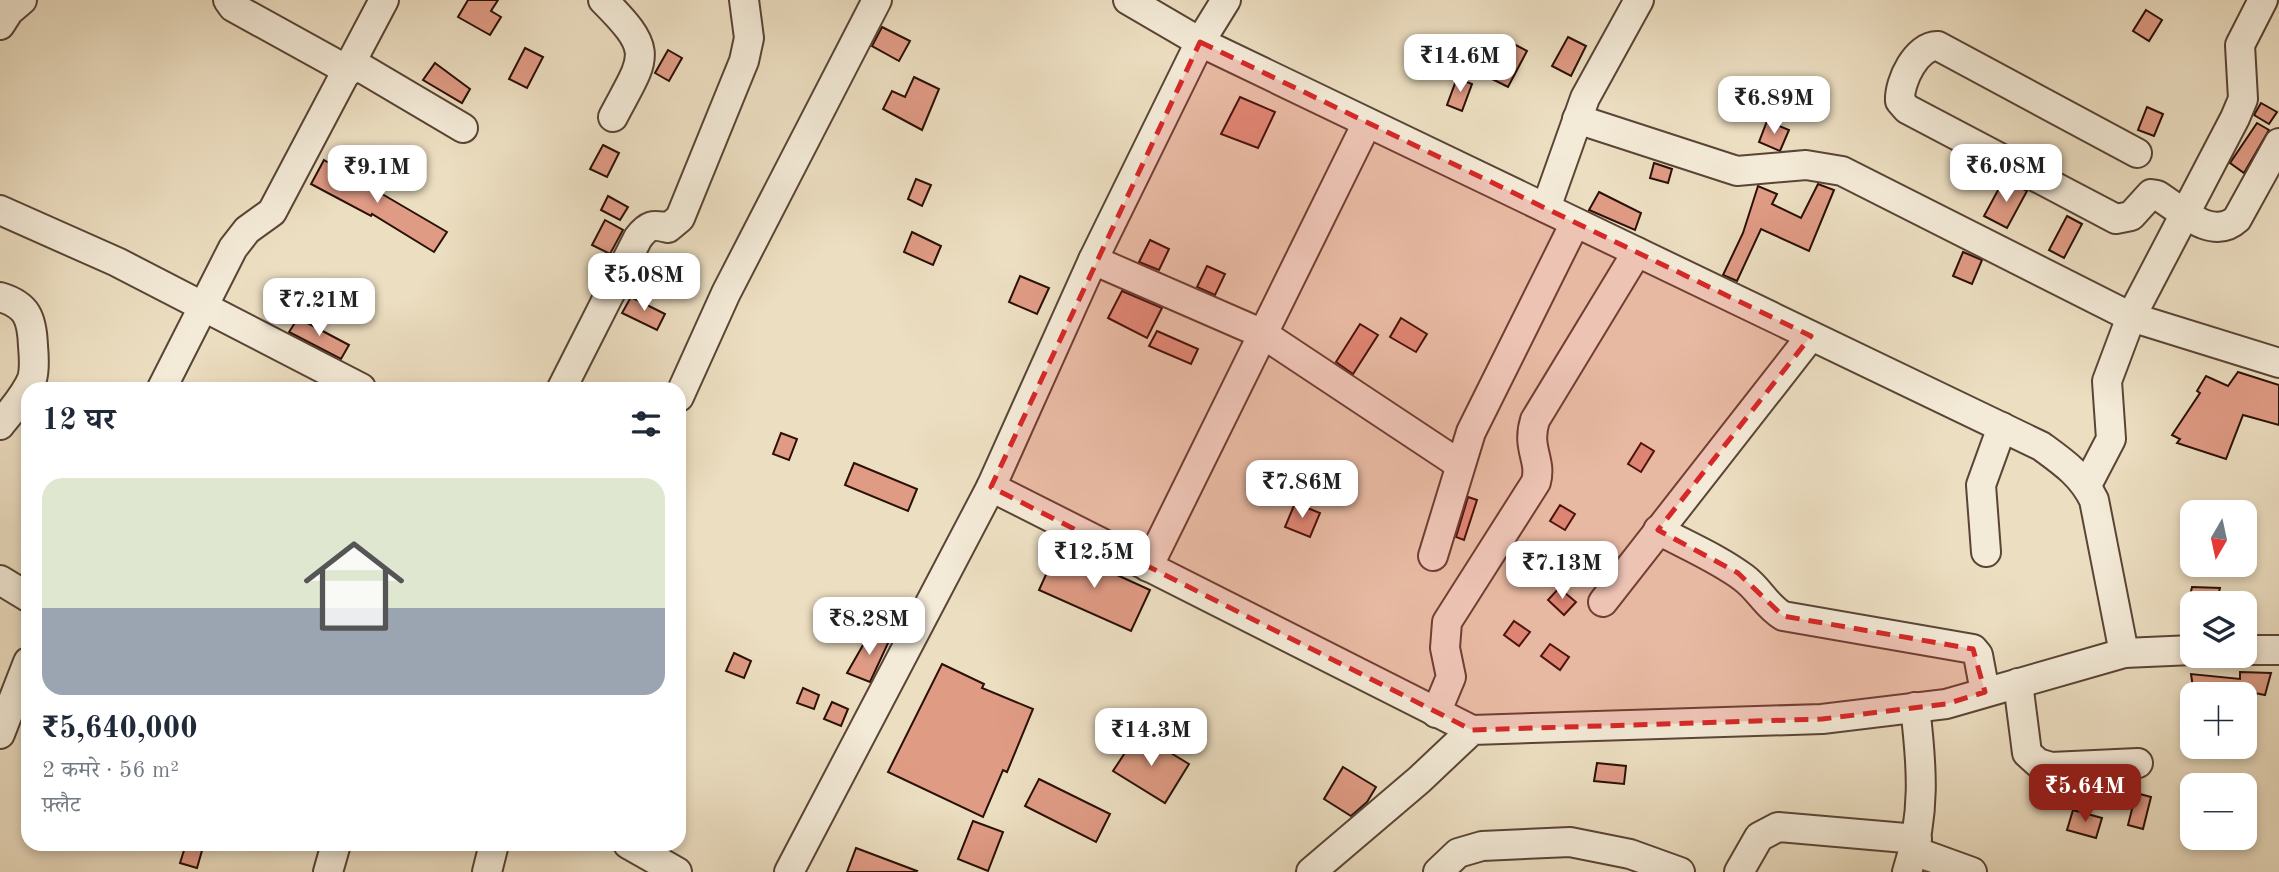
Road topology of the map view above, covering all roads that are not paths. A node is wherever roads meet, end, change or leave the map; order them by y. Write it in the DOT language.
graph roads {
  1 [pos="228,0"];
  2 [pos="384,0"];
  3 [pos="603,0"];
  4 [pos="744,0"];
  5 [pos="877,0"];
  6 [pos="1128,0"];
  7 [pos="1226,0"];
  8 [pos="1639,0"];
  9 [pos="2263,0"];
  10 [pos="1200,42"];
  11 [pos="351,67"];
  12 [pos="612,117"];
  13 [pos="1577,119"];
  14 [pos="1367,123"];
  15 [pos="463,128"];
  16 [pos="2279,144"];
  17 [pos="2137,153"];
  18 [pos="1546,208"];
  19 [pos="0,210"];
  20 [pos="2186,213"];
  21 [pos="1575,223"];
  22 [pos="1637,252"];
  23 [pos="1093,260"];
  24 [pos="0,297"];
  25 [pos="202,307"];
  26 [pos="2131,317"];
  27 [pos="1263,334"];
  28 [pos="1811,335"];
  29 [pos="2279,363"];
  30 [pos="29,382"];
  31 [pos="165,382"];
  32 [pos="349,382"];
  33 [pos="565,382"];
  34 [pos="686,382"];
  35 [pos="21,397"];
  36 [pos="0,425"];
  37 [pos="2002,427"];
  38 [pos="1459,464"];
  39 [pos="2087,485"];
  40 [pos="991,487"];
  41 [pos="1658,530"];
  42 [pos="1986,552"];
  43 [pos="1433,556"];
  44 [pos="1148,567"];
  45 [pos="0,580"];
  46 [pos="21,593"];
  47 [pos="1602,602"];
  48 [pos="2257,650"];
  49 [pos="2279,650"];
  50 [pos="2180,651"];
  51 [pos="2124,653"];
  52 [pos="21,680"];
  53 [pos="2018,683"];
  54 [pos="1985,692"];
  55 [pos="1915,708"];
  56 [pos="1436,713"];
  57 [pos="1472,730"];
  58 [pos="0,734"];
  59 [pos="2138,763"];
  60 [pos="492,851"];
  61 [pos="640,851"];
  62 [pos="1912,854"];
  63 [pos="487,872"];
  64 [pos="677,872"];
  65 [pos="789,872"];
  66 [pos="1311,872"];
  67 [pos="1438,872"];
  68 [pos="1680,872"];
  69 [pos="1739,872"];
  70 [pos="1972,872"];
  1 -- 11 [label="street"];
  2 -- 11 [label="street"];
  3 -- 12 [label="street"];
  4 -- 33 [label="street"];
  5 -- 34 [label="street"];
  6 -- 10 [label="street"];
  7 -- 10 [label="street"];
  8 -- 13 [label="street"];
  9 -- 20 [label="street"];
  10 -- 14 [label="street"];
  10 -- 23 [label="street"];
  11 -- 15 [label="street"];
  11 -- 25 [label="street"];
  13 -- 18 [label="street"];
  13 -- 26 [label="street"];
  14 -- 18 [label="street"];
  14 -- 27 [label="street"];
  16 -- 20 [label="street"];
  17 -- 20 [label="street"];
  18 -- 21 [label="street"];
  19 -- 25 [label="street"];
  20 -- 26 [label="street"];
  21 -- 22 [label="street"];
  21 -- 38 [label="street"];
  22 -- 28 [label="street"];
  22 -- 56 [label="street"];
  23 -- 27 [label="street"];
  23 -- 40 [label="street"];
  24 -- 30 [label="street"];
  25 -- 31 [label="street"];
  25 -- 32 [label="street"];
  26 -- 29 [label="street"];
  26 -- 39 [label="street"];
  27 -- 38 [label="street"];
  27 -- 44 [label="street"];
  28 -- 37 [label="street"];
  28 -- 41 [label="street"];
  35 -- 36 [label="street"];
  37 -- 39 [label="street"];
  37 -- 42 [label="street"];
  38 -- 43 [label="street"];
  39 -- 51 [label="street"];
  40 -- 44 [label="street"];
  40 -- 65 [label="street"];
  41 -- 47 [label="street"];
  41 -- 54 [label="street"];
  44 -- 56 [label="street"];
  45 -- 46 [label="street"];
  48 -- 49 [label="street"];
  50 -- 51 [label="street"];
  51 -- 53 [label="street"];
  52 -- 58 [label="street"];
  53 -- 54 [label="street"];
  53 -- 59 [label="street"];
  54 -- 55 [label="street"];
  55 -- 57 [label="street"];
  55 -- 62 [label="street"];
  56 -- 57 [label="street"];
  57 -- 66 [label="street"];
  60 -- 63 [label="street"];
  61 -- 64 [label="street"];
  62 -- 69 [label="street"];
  62 -- 70 [label="street"];
  67 -- 68 [label="street"];
}
